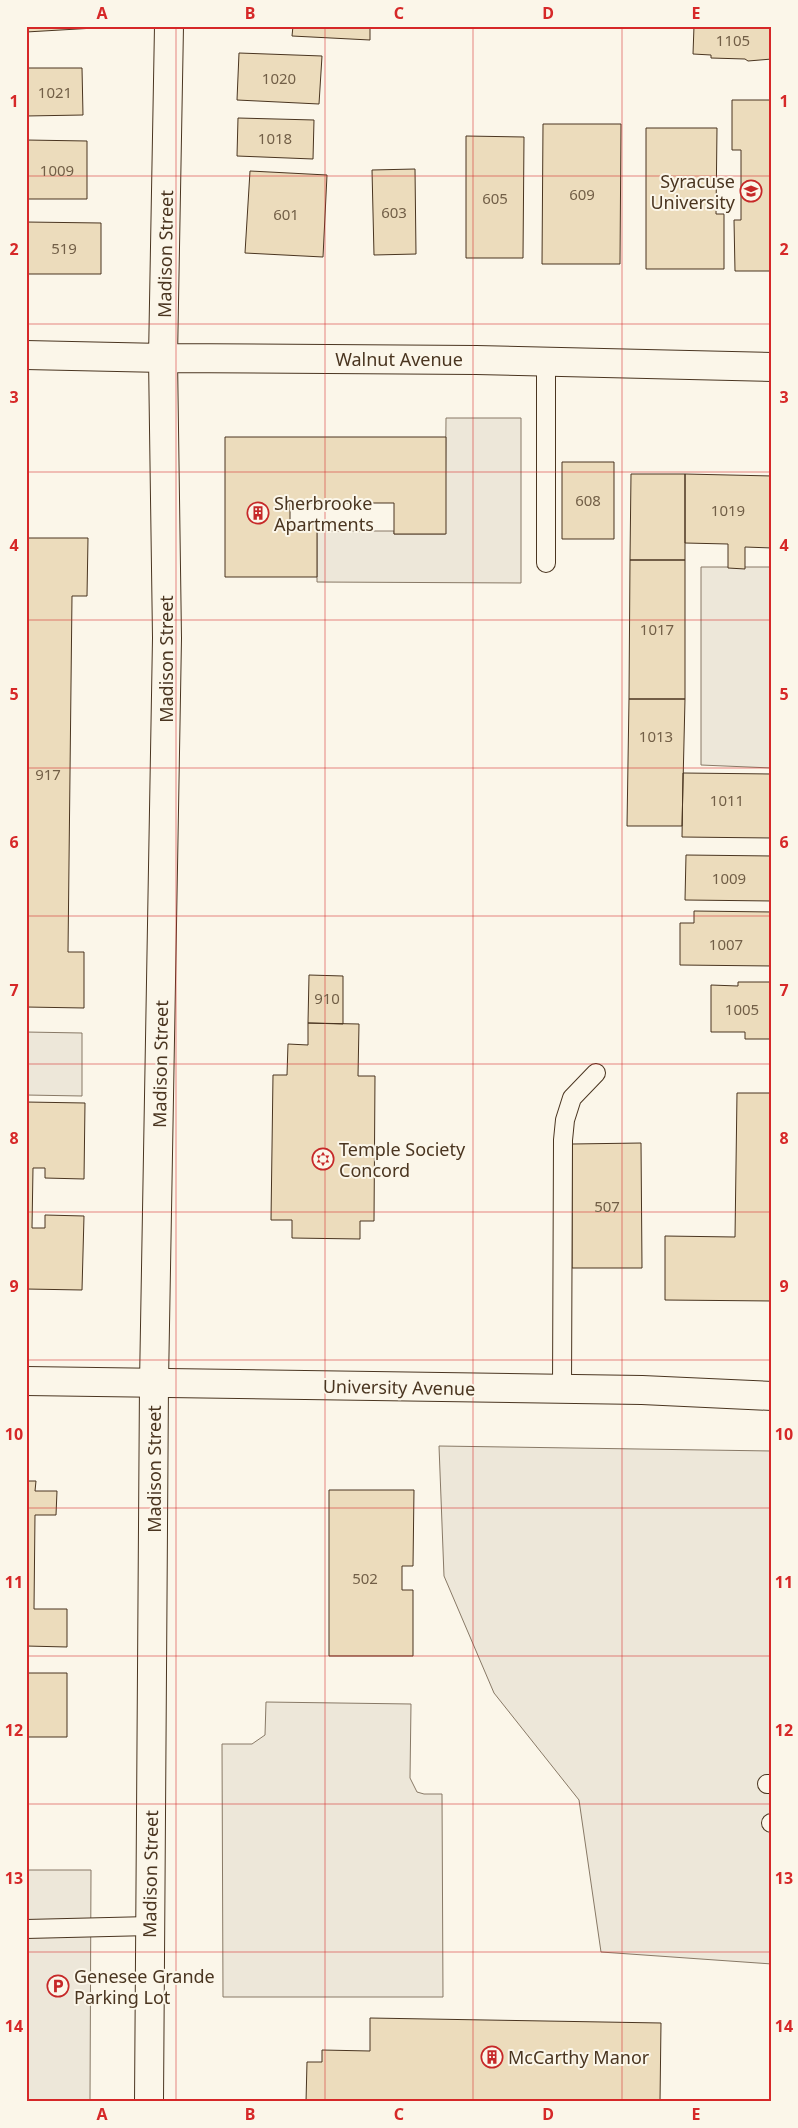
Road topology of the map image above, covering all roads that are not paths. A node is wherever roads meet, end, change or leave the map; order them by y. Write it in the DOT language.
graph roads {
  1 [pos="169,26"];
  2 [pos="26,355"];
  3 [pos="163,358"];
  4 [pos="546,362"];
  5 [pos="772,367"];
  6 [pos="546,563"];
  7 [pos="596,1073"];
  8 [pos="26,1381"];
  9 [pos="154,1383"];
  10 [pos="562,1389"];
  11 [pos="772,1396"];
  12 [pos="150,1926"];
  13 [pos="26,1929"];
  14 [pos="149,2102"];
  1 -- 3 [label="street, Madison Street"];
  2 -- 3 [label="street, Walnut Avenue"];
  3 -- 4 [label="street, Walnut Avenue"];
  3 -- 9 [label="street, Madison Street"];
  4 -- 5 [label="street, Walnut Avenue"];
  4 -- 6 [label="lane"];
  7 -- 10 [label="lane"];
  8 -- 9 [label="street, University Avenue"];
  9 -- 10 [label="street, University Avenue"];
  9 -- 12 [label="street, Madison Street"];
  10 -- 11 [label="street, University Avenue"];
  12 -- 13 [label="lane"];
  12 -- 14 [label="street, Madison Street"];
}
